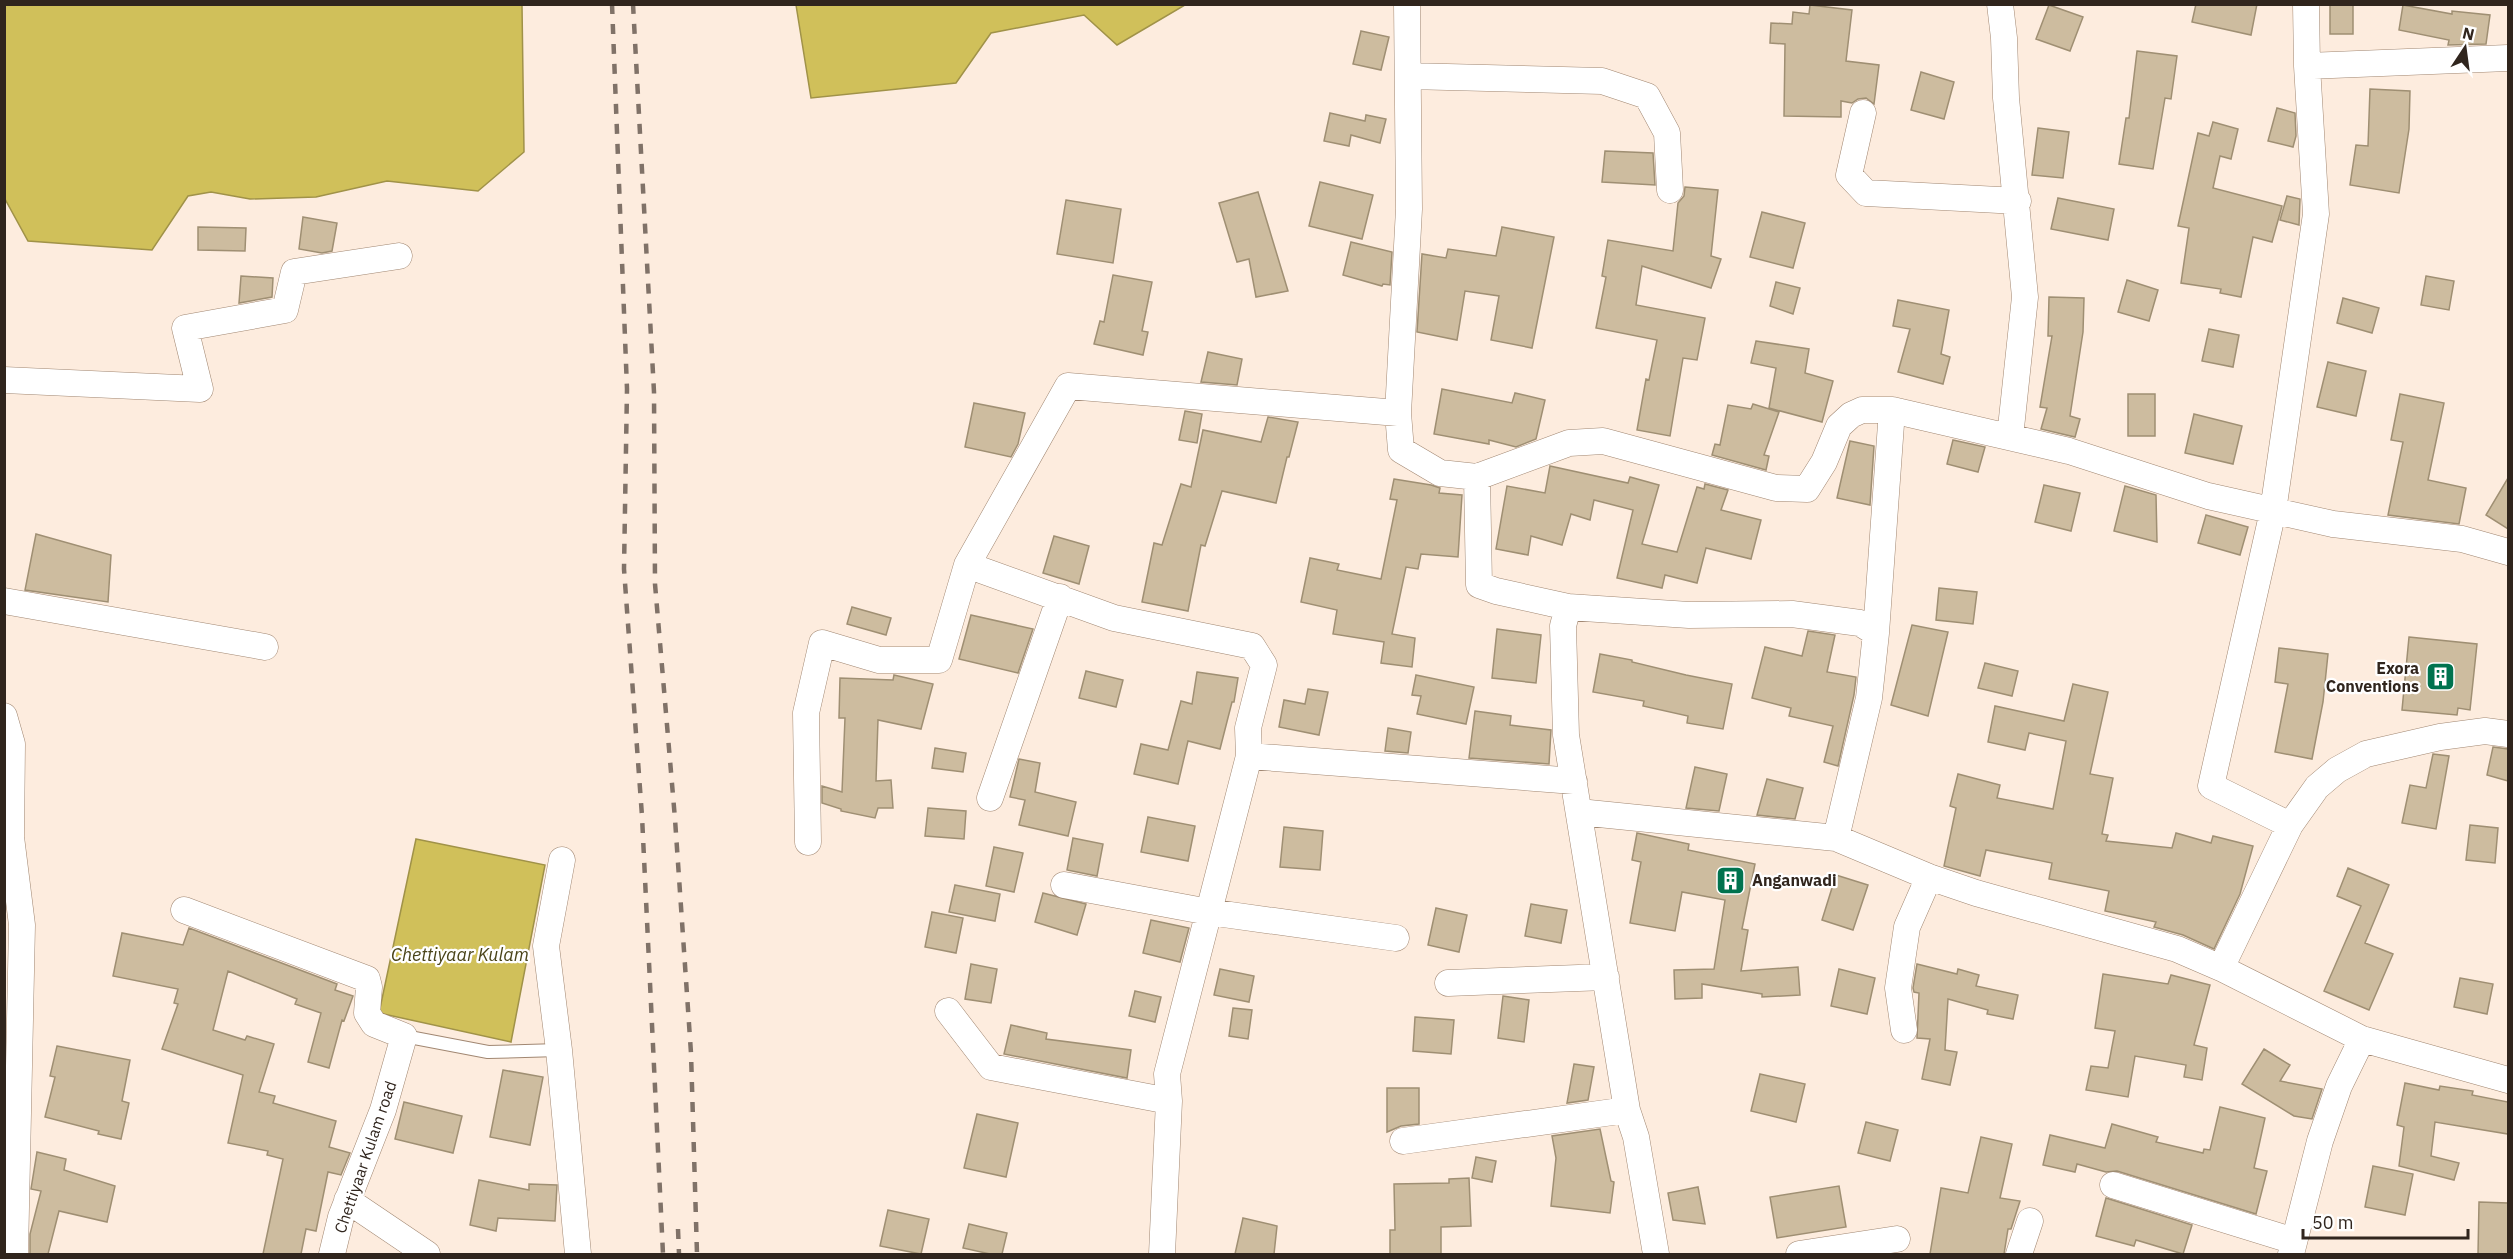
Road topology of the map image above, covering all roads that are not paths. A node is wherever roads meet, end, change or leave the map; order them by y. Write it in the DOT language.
graph roads {
  1 [pos="1407,4"];
  2 [pos="2000,4"];
  3 [pos="2306,4"];
  4 [pos="2508,58"];
  5 [pos="2307,66"];
  6 [pos="1408,76"];
  7 [pos="1863,113"];
  8 [pos="1670,190"];
  9 [pos="2018,201"];
  10 [pos="399,256"];
  11 [pos="4,380"];
  12 [pos="1892,410"];
  13 [pos="1398,413"];
  14 [pos="2010,437"];
  15 [pos="1477,477"];
  16 [pos="2273,511"];
  17 [pos="2508,552"];
  18 [pos="967,565"];
  19 [pos="1060,597"];
  20 [pos="4,601"];
  21 [pos="1568,607"];
  22 [pos="1876,633"];
  23 [pos="265,647"];
  24 [pos="4,716"];
  25 [pos="2508,734"];
  26 [pos="1249,756"];
  27 [pos="1574,781"];
  28 [pos="990,798"];
  29 [pos="1579,812"];
  30 [pos="2290,825"];
  31 [pos="1836,838"];
  32 [pos="808,842"];
  33 [pos="562,860"];
  34 [pos="1929,877"];
  35 [pos="1064,885"];
  36 [pos="184,910"];
  37 [pos="1209,912"];
  38 [pos="1396,938"];
  39 [pos="2221,968"];
  40 [pos="1606,977"];
  41 [pos="1448,982"];
  42 [pos="948,1011"];
  43 [pos="1904,1030"];
  44 [pos="404,1036"];
  45 [pos="2362,1040"];
  46 [pos="560,1050"];
  47 [pos="2508,1080"];
  48 [pos="1169,1101"];
  49 [pos="1628,1110"];
  50 [pos="10,1121"];
  51 [pos="1403,1141"];
  52 [pos="2113,1185"];
  53 [pos="347,1200"];
  54 [pos="2030,1221"];
  55 [pos="1898,1239"];
  56 [pos="2293,1248"];
  57 [pos="15,1254"];
  58 [pos="332,1254"];
  59 [pos="427,1254"];
  60 [pos="578,1254"];
  61 [pos="1162,1254"];
  62 [pos="1656,1254"];
  63 [pos="1799,1254"];
  64 [pos="2019,1254"];
  1 -- 6 [label="street"];
  2 -- 9 [label="street"];
  3 -- 5 [label="street"];
  4 -- 5 [label="street"];
  5 -- 16 [label="street"];
  6 -- 8 [label="street"];
  6 -- 13 [label="street"];
  7 -- 9 [label="street"];
  9 -- 14 [label="street"];
  10 -- 11 [label="street"];
  12 -- 14 [label="street"];
  12 -- 15 [label="street"];
  12 -- 22 [label="street"];
  13 -- 15 [label="street"];
  13 -- 18 [label="street"];
  14 -- 16 [label="street"];
  15 -- 21 [label="street"];
  16 -- 17 [label="street"];
  16 -- 30 [label="street"];
  18 -- 19 [label="street"];
  18 -- 32 [label="street"];
  19 -- 26 [label="street"];
  19 -- 28 [label="street"];
  20 -- 23 [label="street"];
  21 -- 22 [label="street"];
  21 -- 27 [label="street"];
  22 -- 31 [label="street"];
  24 -- 50 [label="street"];
  25 -- 30 [label="street"];
  26 -- 27 [label="street"];
  26 -- 37 [label="street"];
  27 -- 29 [label="street"];
  29 -- 31 [label="street"];
  29 -- 40 [label="street"];
  30 -- 39 [label="street"];
  31 -- 34 [label="street"];
  33 -- 46 [label="street"];
  34 -- 39 [label="street"];
  34 -- 43 [label="street"];
  35 -- 37 [label="street"];
  36 -- 44 [label="street"];
  37 -- 38 [label="street"];
  37 -- 48 [label="street"];
  39 -- 45 [label="street"];
  40 -- 41 [label="street"];
  40 -- 49 [label="street"];
  42 -- 48 [label="street"];
  44 -- 46 [label="lane"];
  44 -- 53 [label="street, Chettiyaar Kulam road"];
  45 -- 47 [label="street"];
  45 -- 56 [label="street"];
  46 -- 60 [label="street"];
  48 -- 61 [label="street"];
  49 -- 51 [label="street"];
  49 -- 62 [label="street"];
  50 -- 57 [label="street"];
  52 -- 56 [label="street"];
  53 -- 58 [label="street, Chettiyaar Kulam road"];
  53 -- 59 [label="street"];
  54 -- 64 [label="street"];
  55 -- 63 [label="street"];
}
